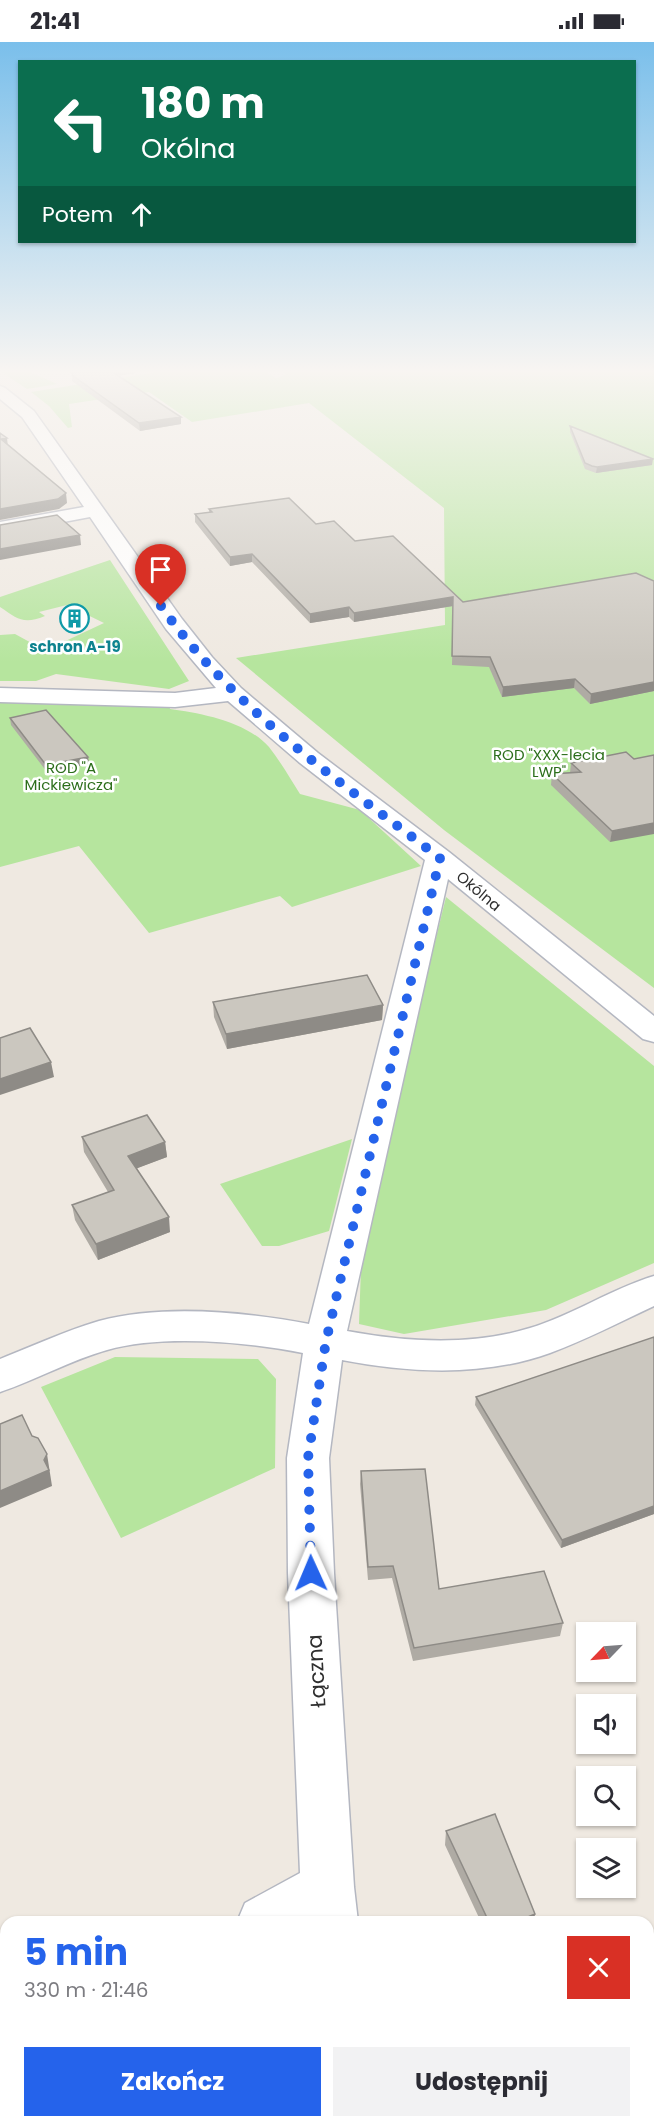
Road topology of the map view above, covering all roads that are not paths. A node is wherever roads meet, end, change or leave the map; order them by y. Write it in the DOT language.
graph roads {
  1 [pos="67,468"];
  2 [pos="94,511"];
  3 [pos="0,528"];
  4 [pos="233,693"];
  5 [pos="0,695"];
  6 [pos="440,858"];
  7 [pos="654,1032"];
  8 [pos="654,1290"];
  9 [pos="326,1341"];
  10 [pos="0,1376"];
  11 [pos="329,1904"];
  12 [pos="286,1916"];
  1 -- 2 [label="street"];
  2 -- 3 [label="street"];
  2 -- 4 [label="street"];
  4 -- 5 [label="street"];
  4 -- 6 [label="street, Okólna"];
  6 -- 7 [label="street, Okólna"];
  6 -- 9 [label="street, Łączna"];
  8 -- 9 [label="street"];
  9 -- 10 [label="street"];
  9 -- 11 [label="street, Łączna"];
  11 -- 12 [label="street"];
}
